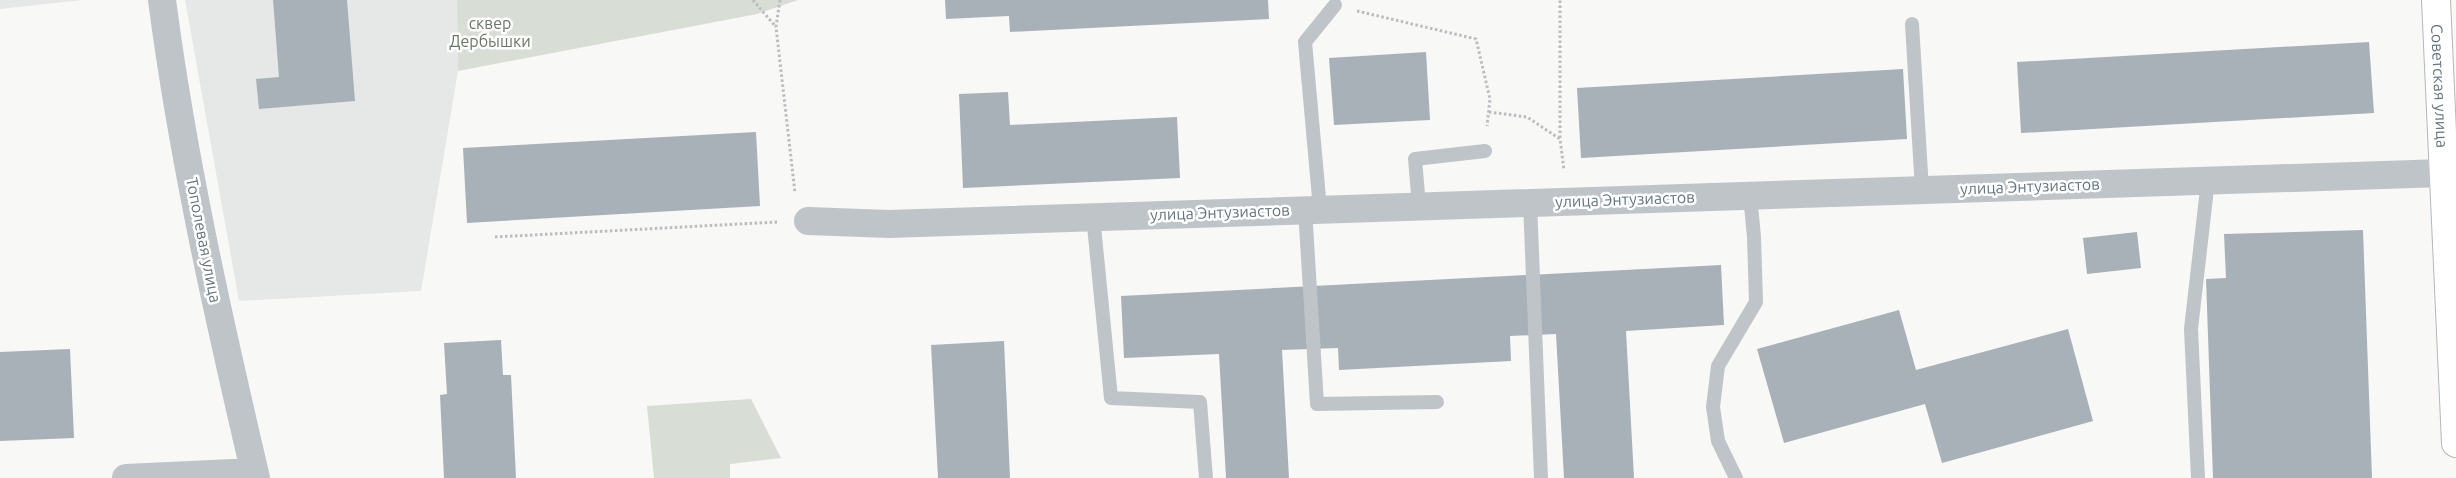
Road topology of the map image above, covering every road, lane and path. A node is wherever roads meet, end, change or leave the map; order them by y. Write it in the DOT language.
graph roads {
  1 [pos="162,0"];
  2 [pos="753,0"];
  3 [pos="780,0"];
  4 [pos="1560,0"];
  5 [pos="2436,0"];
  6 [pos="1335,5"];
  7 [pos="1912,24"];
  8 [pos="776,27"];
  9 [pos="1489,112"];
  10 [pos="1560,139"];
  11 [pos="1485,151"];
  12 [pos="2449,172"];
  13 [pos="2208,180"];
  14 [pos="1922,190"];
  15 [pos="1750,195"];
  16 [pos="1568,201"];
  17 [pos="1530,202"];
  18 [pos="1419,206"];
  19 [pos="1313,209"];
  20 [pos="1093,216"];
  21 [pos="808,221"];
  22 [pos="495,237"];
  23 [pos="1437,402"];
  24 [pos="2456,443"];
  25 [pos="255,475"];
  26 [pos="126,478"];
  27 [pos="1206,478"];
  28 [pos="1541,478"];
  29 [pos="1736,478"];
  30 [pos="2198,478"];
  1 -- 25 [label="street, Тополевая улица"];
  2 -- 8 [label="path"];
  3 -- 8 [label="path"];
  4 -- 10 [label="path"];
  5 -- 12 [label="street, Советская улица"];
  6 -- 9 [label="path"];
  6 -- 19 [label="lane"];
  7 -- 14 [label="lane"];
  8 -- 21 [label="path"];
  9 -- 10 [label="path"];
  9 -- 11 [label="path"];
  10 -- 16 [label="path"];
  11 -- 18 [label="lane"];
  12 -- 13 [label="street, улица Энтузиастов"];
  12 -- 24 [label="street, Советская улица"];
  13 -- 14 [label="street, улица Энтузиастов"];
  13 -- 30 [label="lane"];
  14 -- 15 [label="street, улица Энтузиастов"];
  15 -- 16 [label="street, улица Энтузиастов"];
  15 -- 29 [label="lane"];
  16 -- 17 [label="street, улица Энтузиастов"];
  17 -- 18 [label="street, улица Энтузиастов"];
  17 -- 28 [label="lane"];
  18 -- 19 [label="street, улица Энтузиастов"];
  19 -- 20 [label="street, улица Энтузиастов"];
  19 -- 23 [label="lane"];
  20 -- 21 [label="street, улица Энтузиастов"];
  20 -- 27 [label="lane"];
  21 -- 22 [label="path"];
  25 -- 26 [label="street"];
}
